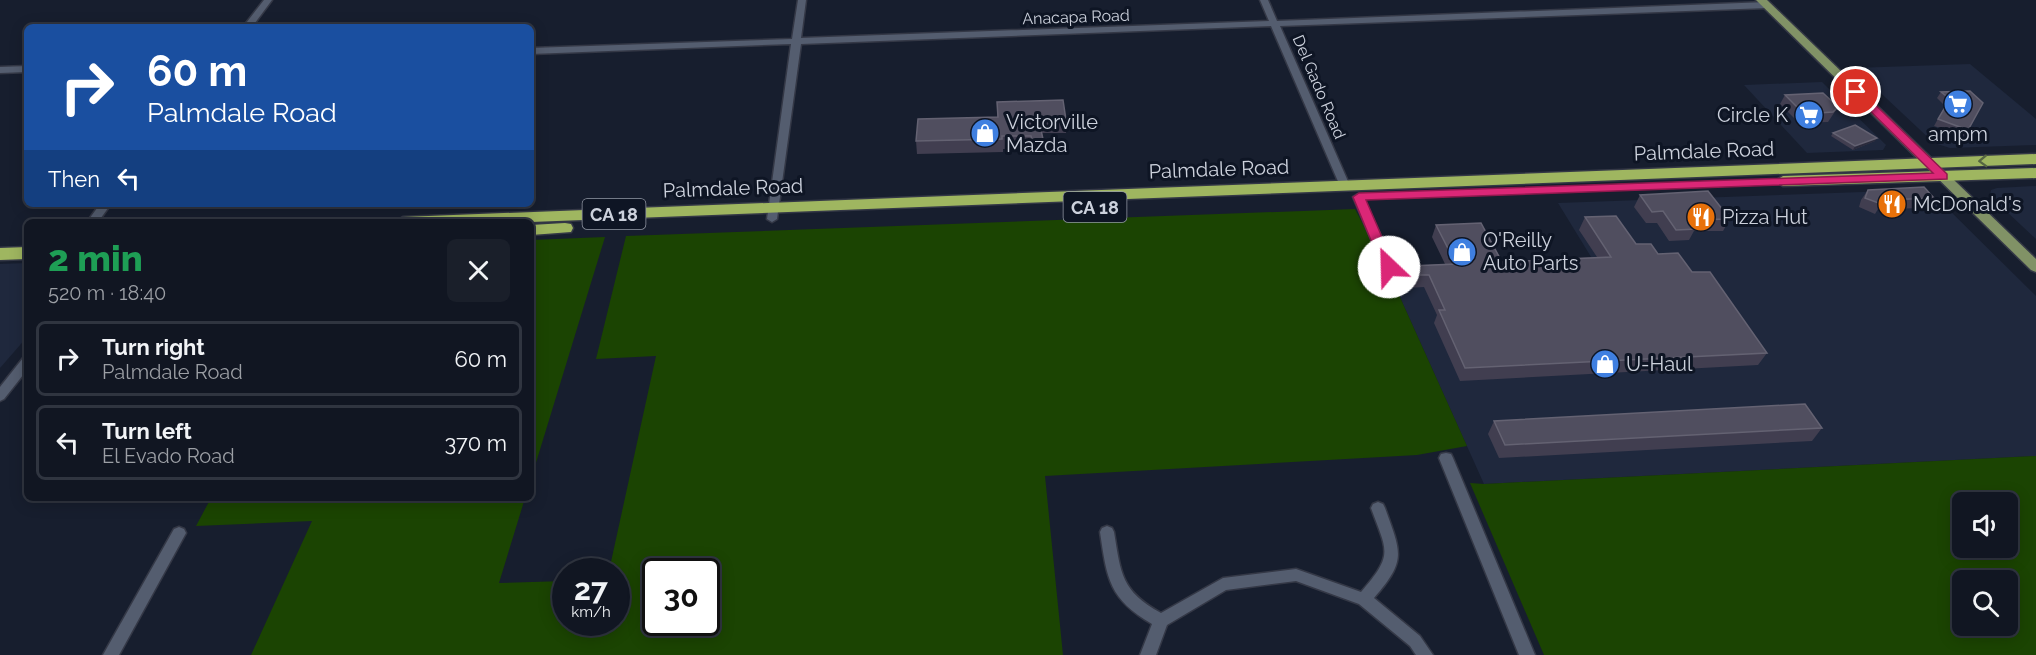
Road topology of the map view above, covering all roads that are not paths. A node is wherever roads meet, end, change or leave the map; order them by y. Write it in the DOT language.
graph roads {
  1 [pos="268,0"];
  2 [pos="802,0"];
  3 [pos="1264,0"];
  4 [pos="1764,3"];
  5 [pos="249,24"];
  6 [pos="1275,25"];
  7 [pos="796,42"];
  8 [pos="534,51"];
  9 [pos="24,69"];
  10 [pos="0,70"];
  11 [pos="2036,159"];
  12 [pos="1930,163"];
  13 [pos="2036,173"];
  14 [pos="1943,176"];
  15 [pos="1345,186"];
  16 [pos="1359,197"];
  17 [pos="104,207"];
  18 [pos="773,213"];
  19 [pos="94,219"];
  20 [pos="526,219"];
  21 [pos="534,230"];
  22 [pos="24,240"];
  23 [pos="0,242"];
  24 [pos="24,253"];
  25 [pos="0,254"];
  26 [pos="1389,267"];
  27 [pos="2036,267"];
  28 [pos="24,365"];
  29 [pos="0,396"];
  30 [pos="1446,458"];
  31 [pos="1378,508"];
  32 [pos="1107,532"];
  33 [pos="179,533"];
  34 [pos="1364,599"];
  35 [pos="1161,621"];
  36 [pos="111,655"];
  37 [pos="1148,655"];
  38 [pos="1425,655"];
  39 [pos="1527,655"];
  1 -- 5 [label="street"];
  2 -- 7 [label="street"];
  3 -- 6 [label="street, Del Gado Road"];
  4 -- 6 [label="street, Anacapa Road"];
  4 -- 12 [label="main road"];
  6 -- 7 [label="street, Anacapa Road"];
  6 -- 15 [label="street, Del Gado Road"];
  7 -- 8 [label="street, Anacapa Road"];
  7 -- 18 [label="street"];
  9 -- 10 [label="street"];
  11 -- 12 [label="highway, Palmdale Road / CA 18, one-way"];
  12 -- 14 [label="main road"];
  12 -- 15 [label="highway, Palmdale Road / CA 18"];
  13 -- 14 [label="highway, Palmdale Road / CA 18"];
  14 -- 16 [label="highway, Palmdale Road / CA 18"];
  14 -- 27 [label="main road"];
  15 -- 18 [label="highway, Palmdale Road / CA 18"];
  16 -- 18 [label="highway, Palmdale Road / CA 18"];
  16 -- 26 [label="street"];
  17 -- 19 [label="street"];
  18 -- 20 [label="highway, Palmdale Road / CA 18"];
  18 -- 21 [label="highway, Palmdale Road / CA 18"];
  22 -- 23 [label="highway"];
  24 -- 25 [label="highway"];
  28 -- 29 [label="street"];
  30 -- 39 [label="street"];
  31 -- 34 [label="street"];
  32 -- 35 [label="street"];
  33 -- 36 [label="street"];
  34 -- 35 [label="street"];
  34 -- 38 [label="street"];
  35 -- 37 [label="street"];
}
